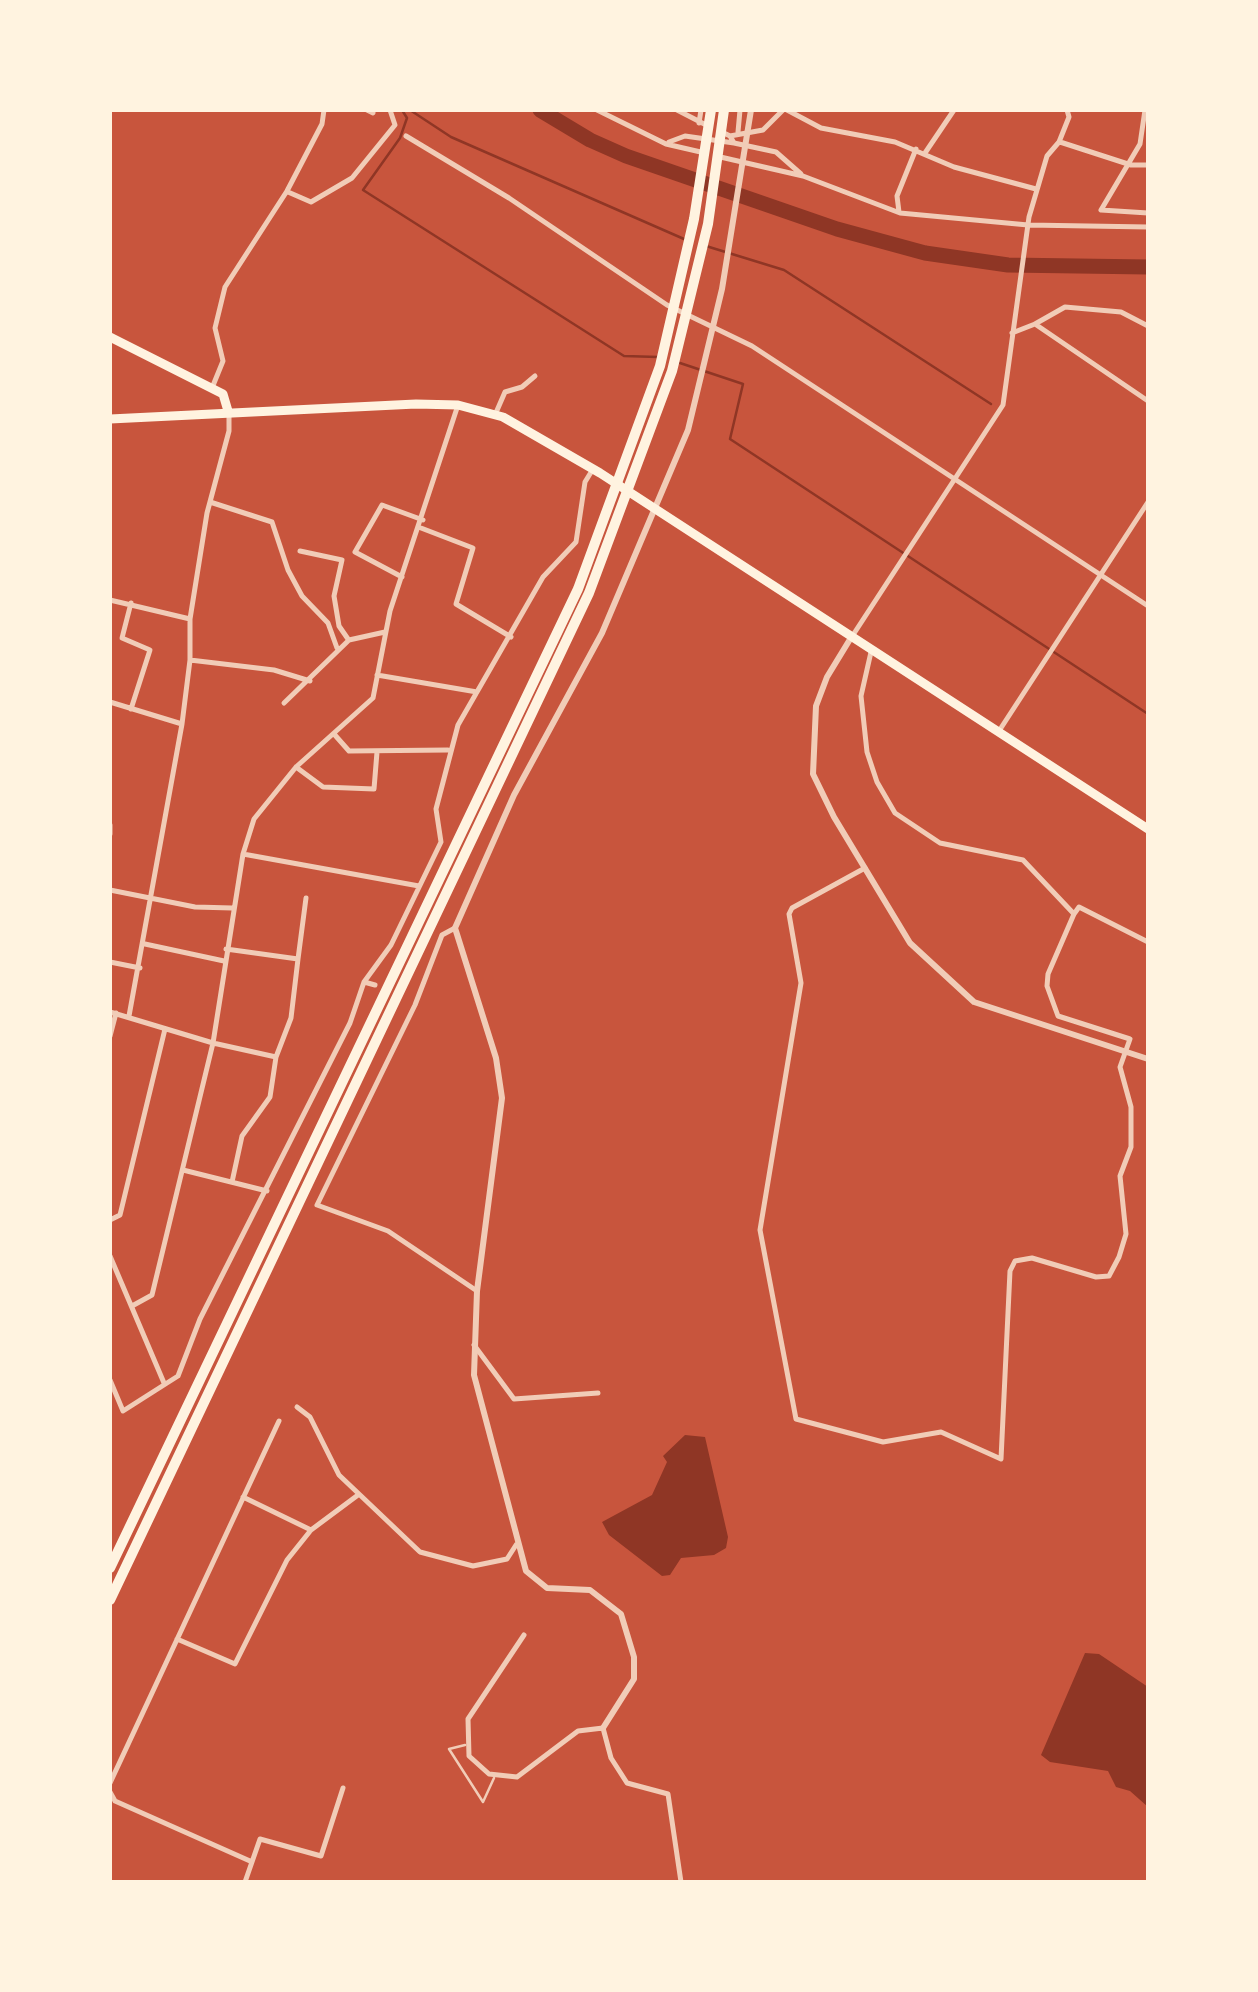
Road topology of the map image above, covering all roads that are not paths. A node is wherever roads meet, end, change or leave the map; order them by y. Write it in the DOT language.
graph roads {
  1 [pos="324,110"];
  2 [pos="390,110"];
  3 [pos="597,110"];
  4 [pos="677,110"];
  5 [pos="701,110"];
  6 [pos="711,110"];
  7 [pos="724,110"];
  8 [pos="740,110"];
  9 [pos="751,110"];
  10 [pos="785,110"];
  11 [pos="954,110"];
  12 [pos="1067,110"];
  13 [pos="1145,110"];
  14 [pos="699,123"];
  15 [pos="738,132"];
  16 [pos="406,136"];
  17 [pos="730,136"];
  18 [pos="734,142"];
  19 [pos="1059,142"];
  20 [pos="666,144"];
  21 [pos="916,149"];
  22 [pos="924,153"];
  23 [pos="1130,165"];
  24 [pos="1148,165"];
  25 [pos="803,176"];
  26 [pos="1036,189"];
  27 [pos="287,191"];
  28 [pos="1148,212"];
  29 [pos="900,213"];
  30 [pos="1028,228"];
  31 [pos="1148,228"];
  32 [pos="1035,324"];
  33 [pos="1148,326"];
  34 [pos="714,328"];
  35 [pos="1010,333"];
  36 [pos="110,336"];
  37 [pos="535,376"];
  38 [pos="212,388"];
  39 [pos="1148,401"];
  40 [pos="458,405"];
  41 [pos="228,411"];
  42 [pos="496,415"];
  43 [pos="110,420"];
  44 [pos="593,469"];
  45 [pos="952,480"];
  46 [pos="210,502"];
  47 [pos="618,502"];
  48 [pos="1148,502"];
  49 [pos="655,511"];
  50 [pos="422,524"];
  51 [pos="300,551"];
  52 [pos="1100,575"];
  53 [pos="402,576"];
  54 [pos="110,600"];
  55 [pos="131,603"];
  56 [pos="1148,606"];
  57 [pos="190,619"];
  58 [pos="385,632"];
  59 [pos="852,635"];
  60 [pos="511,637"];
  61 [pos="348,640"];
  62 [pos="337,648"];
  63 [pos="872,649"];
  64 [pos="190,660"];
  65 [pos="376,675"];
  66 [pos="310,681"];
  67 [pos="478,692"];
  68 [pos="110,702"];
  69 [pos="284,703"];
  70 [pos="130,709"];
  71 [pos="182,724"];
  72 [pos="999,731"];
  73 [pos="334,734"];
  74 [pos="448,750"];
  75 [pos="377,752"];
  76 [pos="296,767"];
  77 [pos="110,826"];
  78 [pos="1148,830"];
  79 [pos="110,834"];
  80 [pos="243,854"];
  81 [pos="865,868"];
  82 [pos="419,886"];
  83 [pos="110,890"];
  84 [pos="306,898"];
  85 [pos="153,899"];
  86 [pos="232,908"];
  87 [pos="1074,914"];
  88 [pos="455,928"];
  89 [pos="1148,942"];
  90 [pos="145,944"];
  91 [pos="226,949"];
  92 [pos="298,958"];
  93 [pos="224,961"];
  94 [pos="110,962"];
  95 [pos="140,968"];
  96 [pos="364,982"];
  97 [pos="375,985"];
  98 [pos="113,1013"];
  99 [pos="129,1016"];
  100 [pos="165,1029"];
  101 [pos="110,1036"];
  102 [pos="213,1042"];
  103 [pos="1126,1052"];
  104 [pos="276,1057"];
  105 [pos="1148,1059"];
  106 [pos="183,1170"];
  107 [pos="232,1182"];
  108 [pos="267,1191"];
  109 [pos="110,1220"];
  110 [pos="110,1256"];
  111 [pos="477,1292"];
  112 [pos="132,1306"];
  113 [pos="472,1342"];
  114 [pos="110,1380"];
  115 [pos="164,1383"];
  116 [pos="598,1393"];
  117 [pos="297,1407"];
  118 [pos="279,1421"];
  119 [pos="358,1496"];
  120 [pos="243,1497"];
  121 [pos="311,1530"];
  122 [pos="516,1545"];
  123 [pos="110,1568"];
  124 [pos="110,1600"];
  125 [pos="524,1636"];
  126 [pos="177,1640"];
  127 [pos="603,1728"];
  128 [pos="467,1744"];
  129 [pos="495,1776"];
  130 [pos="110,1783"];
  131 [pos="343,1788"];
  132 [pos="110,1792"];
  133 [pos="250,1861"];
  134 [pos="245,1882"];
  135 [pos="681,1882"];
  1 -- 27 [label="street"];
  2 -- 27 [label="street"];
  3 -- 20 [label="street"];
  4 -- 14 [label="street"];
  5 -- 14 [label="street"];
  6 -- 47 [label="highway"];
  7 -- 47 [label="highway"];
  8 -- 15 [label="street"];
  9 -- 34 [label="street"];
  10 -- 15 [label="street"];
  10 -- 21 [label="street"];
  11 -- 22 [label="street"];
  12 -- 19 [label="street"];
  13 -- 23 [label="street"];
  14 -- 17 [label="street"];
  15 -- 17 [label="street"];
  16 -- 34 [label="street"];
  17 -- 18 [label="street"];
  18 -- 20 [label="street"];
  18 -- 25 [label="street"];
  19 -- 23 [label="street"];
  19 -- 26 [label="street"];
  20 -- 25 [label="street"];
  21 -- 22 [label="street"];
  21 -- 29 [label="street"];
  22 -- 26 [label="street"];
  23 -- 24 [label="street"];
  23 -- 28 [label="street"];
  25 -- 29 [label="street"];
  26 -- 30 [label="street"];
  27 -- 38 [label="street"];
  29 -- 30 [label="street"];
  30 -- 31 [label="street"];
  30 -- 35 [label="street"];
  32 -- 33 [label="street"];
  32 -- 35 [label="street"];
  32 -- 39 [label="street"];
  34 -- 45 [label="street"];
  34 -- 49 [label="street"];
  35 -- 45 [label="street"];
  36 -- 38 [label="main road"];
  37 -- 42 [label="street"];
  38 -- 41 [label="main road"];
  40 -- 41 [label="main road"];
  40 -- 42 [label="main road"];
  40 -- 50 [label="street"];
  41 -- 43 [label="main road"];
  41 -- 46 [label="street"];
  42 -- 44 [label="main road"];
  44 -- 49 [label="main road"];
  44 -- 60 [label="street"];
  45 -- 52 [label="street"];
  45 -- 59 [label="street"];
  46 -- 57 [label="street"];
  46 -- 62 [label="street"];
  47 -- 123 [label="highway"];
  47 -- 124 [label="highway"];
  48 -- 52 [label="street"];
  49 -- 59 [label="main road"];
  49 -- 88 [label="street"];
  50 -- 53 [label="street"];
  50 -- 53 [label="street"];
  50 -- 60 [label="street"];
  51 -- 61 [label="street"];
  52 -- 56 [label="street"];
  52 -- 72 [label="street"];
  53 -- 58 [label="street"];
  54 -- 55 [label="street"];
  55 -- 57 [label="street"];
  55 -- 70 [label="street"];
  57 -- 64 [label="street"];
  58 -- 61 [label="street"];
  58 -- 65 [label="street"];
  59 -- 63 [label="main road"];
  59 -- 81 [label="street"];
  60 -- 67 [label="street"];
  61 -- 62 [label="street"];
  62 -- 66 [label="street"];
  63 -- 72 [label="main road"];
  63 -- 87 [label="street"];
  64 -- 66 [label="street"];
  64 -- 71 [label="street"];
  65 -- 67 [label="street"];
  65 -- 73 [label="street"];
  66 -- 69 [label="street"];
  67 -- 74 [label="street"];
  68 -- 70 [label="street"];
  70 -- 71 [label="street"];
  71 -- 85 [label="street"];
  72 -- 78 [label="main road"];
  73 -- 75 [label="street"];
  73 -- 76 [label="street"];
  74 -- 75 [label="street"];
  74 -- 82 [label="street"];
  75 -- 76 [label="street"];
  76 -- 80 [label="street"];
  77 -- 79 [label="street"];
  80 -- 82 [label="street"];
  80 -- 86 [label="street"];
  81 -- 103 [label="street"];
  81 -- 103 [label="street"];
  82 -- 96 [label="street"];
  83 -- 85 [label="street"];
  84 -- 92 [label="street"];
  85 -- 86 [label="street"];
  85 -- 90 [label="street"];
  86 -- 91 [label="street"];
  87 -- 89 [label="street"];
  87 -- 103 [label="street"];
  88 -- 111 [label="street"];
  88 -- 111 [label="street"];
  90 -- 93 [label="street"];
  90 -- 95 [label="street"];
  91 -- 92 [label="street"];
  91 -- 93 [label="street"];
  92 -- 104 [label="street"];
  93 -- 102 [label="street"];
  94 -- 95 [label="street"];
  95 -- 99 [label="street"];
  96 -- 97 [label="street"];
  96 -- 108 [label="street"];
  98 -- 99 [label="street"];
  98 -- 101 [label="street"];
  99 -- 100 [label="street"];
  100 -- 102 [label="street"];
  100 -- 109 [label="street"];
  102 -- 104 [label="street"];
  102 -- 106 [label="street"];
  103 -- 105 [label="street"];
  104 -- 107 [label="street"];
  106 -- 107 [label="street"];
  106 -- 112 [label="street"];
  107 -- 108 [label="street"];
  108 -- 115 [label="street"];
  110 -- 112 [label="street"];
  111 -- 113 [label="street"];
  112 -- 115 [label="street"];
  113 -- 116 [label="street"];
  113 -- 122 [label="street"];
  114 -- 115 [label="street"];
  117 -- 119 [label="street"];
  118 -- 120 [label="street"];
  119 -- 121 [label="street"];
  119 -- 122 [label="street"];
  120 -- 121 [label="street"];
  120 -- 126 [label="street"];
  121 -- 126 [label="street"];
  122 -- 127 [label="street"];
  125 -- 128 [label="street"];
  126 -- 130 [label="street"];
  127 -- 129 [label="street"];
  127 -- 135 [label="street"];
  128 -- 129 [label="street"];
  128 -- 129 [label="lane"];
  131 -- 133 [label="street"];
  132 -- 133 [label="street"];
  133 -- 134 [label="street"];
}
